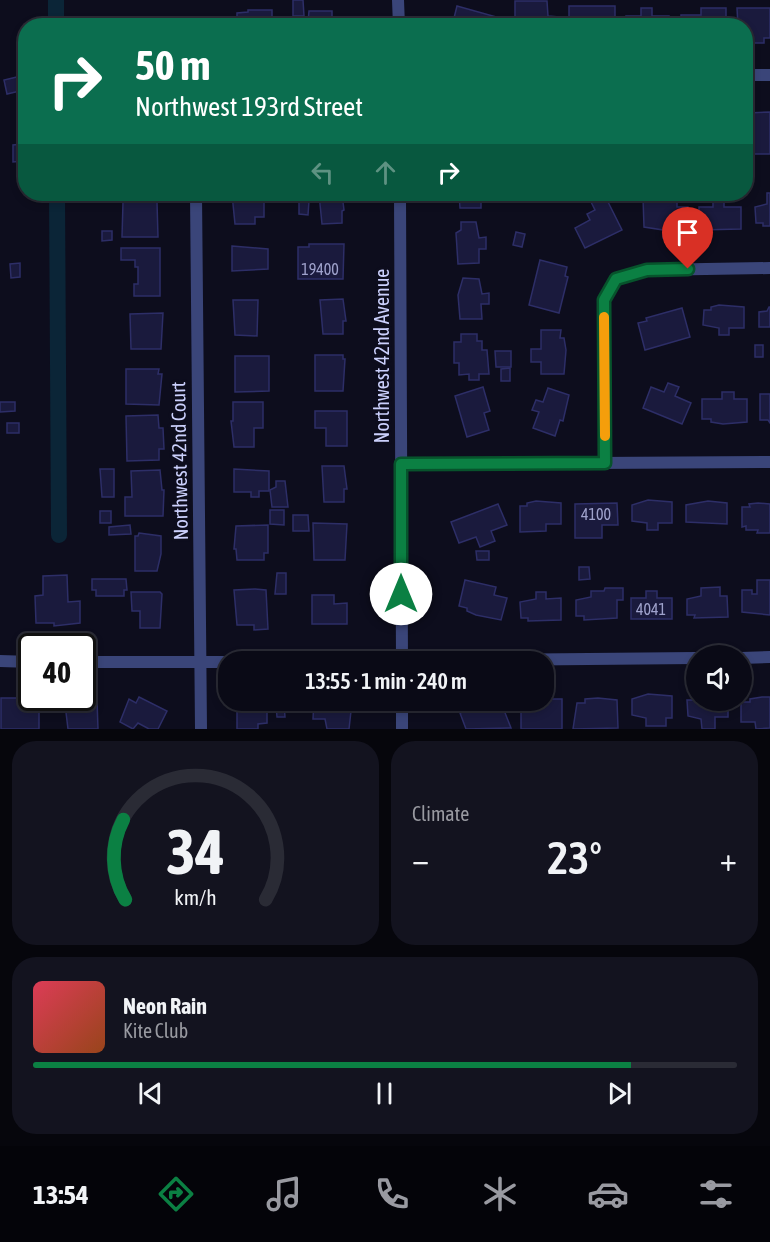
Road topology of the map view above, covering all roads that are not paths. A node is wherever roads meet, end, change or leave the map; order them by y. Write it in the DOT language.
graph roads {
  1 [pos="398,0"];
  2 [pos="399,18"];
  3 [pos="753,75"];
  4 [pos="770,75"];
  5 [pos="195,201"];
  6 [pos="400,201"];
  7 [pos="770,268"];
  8 [pos="770,462"];
  9 [pos="605,463"];
  10 [pos="401,464"];
  11 [pos="402,651"];
  12 [pos="770,657"];
  13 [pos="686,658"];
  14 [pos="752,658"];
  15 [pos="554,659"];
  16 [pos="0,662"];
  17 [pos="18,662"];
  18 [pos="96,662"];
  19 [pos="218,662"];
  20 [pos="200,663"];
  21 [pos="402,711"];
  22 [pos="201,729"];
  23 [pos="402,729"];
  1 -- 2 [label="street"];
  3 -- 4 [label="street"];
  5 -- 20 [label="street, Northwest 42nd Court"];
  6 -- 10 [label="street, Northwest 42nd Avenue"];
  7 -- 9 [label="street"];
  8 -- 9 [label="street"];
  9 -- 10 [label="street"];
  10 -- 11 [label="street, Northwest 42nd Avenue"];
  12 -- 14 [label="street"];
  13 -- 15 [label="street"];
  16 -- 17 [label="street"];
  18 -- 20 [label="street"];
  19 -- 20 [label="street"];
  20 -- 22 [label="street, Northwest 42nd Court"];
  21 -- 23 [label="street"];
}
